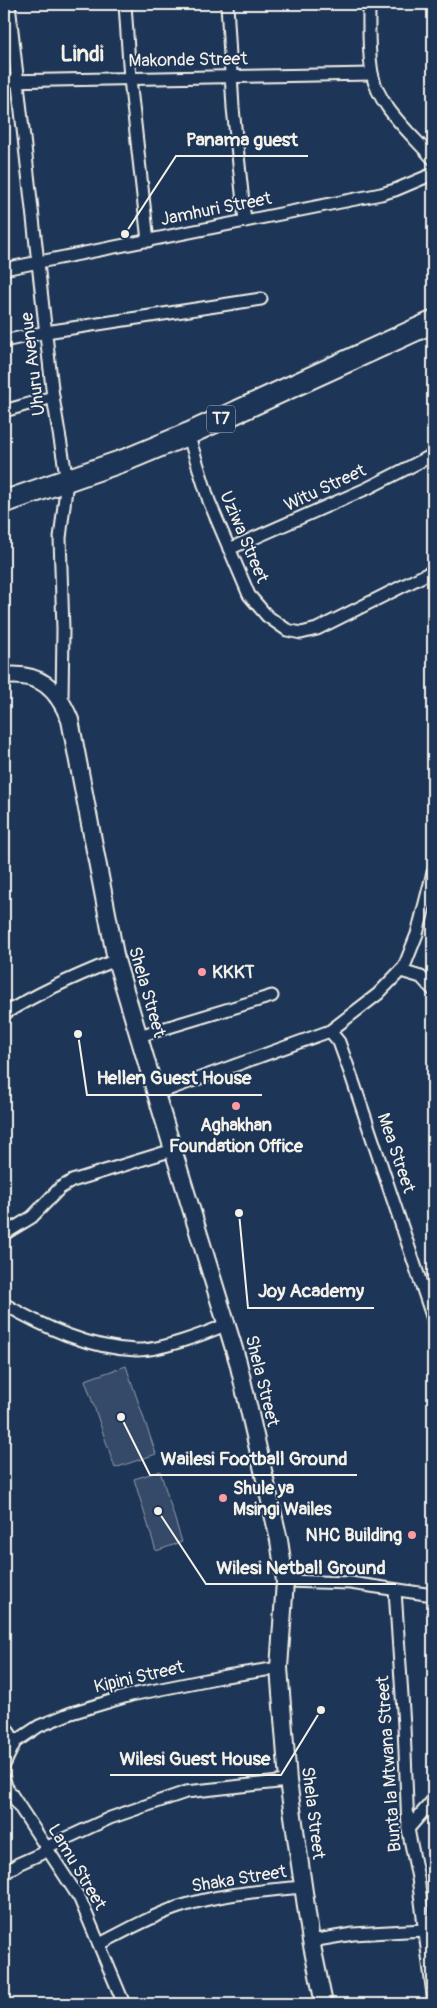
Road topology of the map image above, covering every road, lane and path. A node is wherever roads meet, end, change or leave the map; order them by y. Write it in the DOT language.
graph roads {
  1 [pos="9,4"];
  2 [pos="125,4"];
  3 [pos="227,4"];
  4 [pos="369,4"];
  5 [pos="372,74"];
  6 [pos="231,77"];
  7 [pos="130,79"];
  8 [pos="18,81"];
  9 [pos="4,82"];
  10 [pos="433,159"];
  11 [pos="433,174"];
  12 [pos="245,221"];
  13 [pos="148,241"];
  14 [pos="39,263"];
  15 [pos="4,269"];
  16 [pos="262,299"];
  17 [pos="433,322"];
  18 [pos="46,332"];
  19 [pos="4,341"];
  20 [pos="53,397"];
  21 [pos="4,411"];
  22 [pos="188,434"];
  23 [pos="433,455"];
  24 [pos="67,481"];
  25 [pos="4,502"];
  26 [pos="230,549"];
  27 [pos="433,571"];
  28 [pos="4,676"];
  29 [pos="62,700"];
  30 [pos="433,872"];
  31 [pos="116,960"];
  32 [pos="400,971"];
  33 [pos="433,990"];
  34 [pos="272,996"];
  35 [pos="4,1014"];
  36 [pos="330,1031"];
  37 [pos="138,1036"];
  38 [pos="156,1094"];
  39 [pos="173,1150"];
  40 [pos="4,1234"];
  41 [pos="4,1304"];
  42 [pos="433,1319"];
  43 [pos="227,1324"];
  44 [pos="285,1581"];
  45 [pos="394,1590"];
  46 [pos="433,1595"];
  47 [pos="279,1668"];
  48 [pos="4,1724"];
  49 [pos="15,1742"];
  50 [pos="4,1765"];
  51 [pos="4,1779"];
  52 [pos="288,1781"];
  53 [pos="433,1800"];
  54 [pos="408,1829"];
  55 [pos="46,1850"];
  56 [pos="4,1874"];
  57 [pos="303,1887"];
  58 [pos="424,1930"];
  59 [pos="311,1941"];
  60 [pos="100,1944"];
  61 [pos="433,1995"];
  62 [pos="124,2004"];
  63 [pos="324,2004"];
  1 -- 8 [label="street, Uhuru Avenue"];
  2 -- 7 [label="street"];
  3 -- 6 [label="street"];
  4 -- 5 [label="street"];
  5 -- 6 [label="street, Makonde Street"];
  5 -- 10 [label="street"];
  6 -- 7 [label="street, Makonde Street"];
  6 -- 12 [label="street"];
  7 -- 8 [label="street, Makonde Street"];
  7 -- 13 [label="street"];
  8 -- 9 [label="street, Makonde Street"];
  8 -- 14 [label="street, Uhuru Avenue"];
  11 -- 12 [label="street, Jamhuri Street"];
  12 -- 13 [label="street, Jamhuri Street"];
  13 -- 14 [label="street, Jamhuri Street"];
  14 -- 15 [label="street, Jamhuri Street"];
  14 -- 18 [label="street, Uhuru Avenue"];
  16 -- 18 [label="street"];
  17 -- 22 [label="highway, T7"];
  18 -- 19 [label="street"];
  18 -- 20 [label="street, Uhuru Avenue"];
  20 -- 21 [label="street"];
  20 -- 24 [label="street, Uhuru Avenue"];
  22 -- 24 [label="highway, T7"];
  22 -- 26 [label="street, Uziwa Street"];
  23 -- 26 [label="street, Witu Street"];
  24 -- 25 [label="highway, T7"];
  24 -- 29 [label="street, Uhuru Avenue"];
  26 -- 27 [label="street, Uziwa Street"];
  28 -- 29 [label="main road, Shela Street"];
  29 -- 31 [label="main road, Shela Street"];
  30 -- 32 [label="street"];
  31 -- 35 [label="street"];
  31 -- 37 [label="main road, Shela Street"];
  32 -- 33 [label="street"];
  32 -- 36 [label="street"];
  34 -- 37 [label="street"];
  36 -- 38 [label="street"];
  36 -- 42 [label="street, Mea Street"];
  37 -- 38 [label="main road, Shela Street"];
  38 -- 39 [label="main road, Shela Street"];
  39 -- 40 [label="street"];
  39 -- 43 [label="main road, Shela Street"];
  41 -- 43 [label="street"];
  43 -- 44 [label="main road, Shela Street"];
  44 -- 45 [label="street"];
  44 -- 47 [label="main road, Shela Street"];
  45 -- 46 [label="street"];
  45 -- 54 [label="street, Bunta la Mtwana Street"];
  47 -- 49 [label="street, Kipini Street"];
  47 -- 52 [label="main road, Shela Street"];
  48 -- 49 [label="street"];
  49 -- 50 [label="street"];
  51 -- 55 [label="street, Lamu Street"];
  52 -- 55 [label="street"];
  52 -- 57 [label="main road, Shela Street"];
  53 -- 54 [label="street"];
  54 -- 58 [label="street, Bunta la Mtwana Street"];
  55 -- 56 [label="street"];
  55 -- 60 [label="street, Lamu Street"];
  57 -- 59 [label="main road, Shela Street"];
  57 -- 60 [label="street, Shaka Street"];
  58 -- 59 [label="street"];
  58 -- 61 [label="street, Bunta la Mtwana Street"];
  59 -- 63 [label="main road, Shela Street"];
  60 -- 62 [label="street, Lamu Street"];
}
